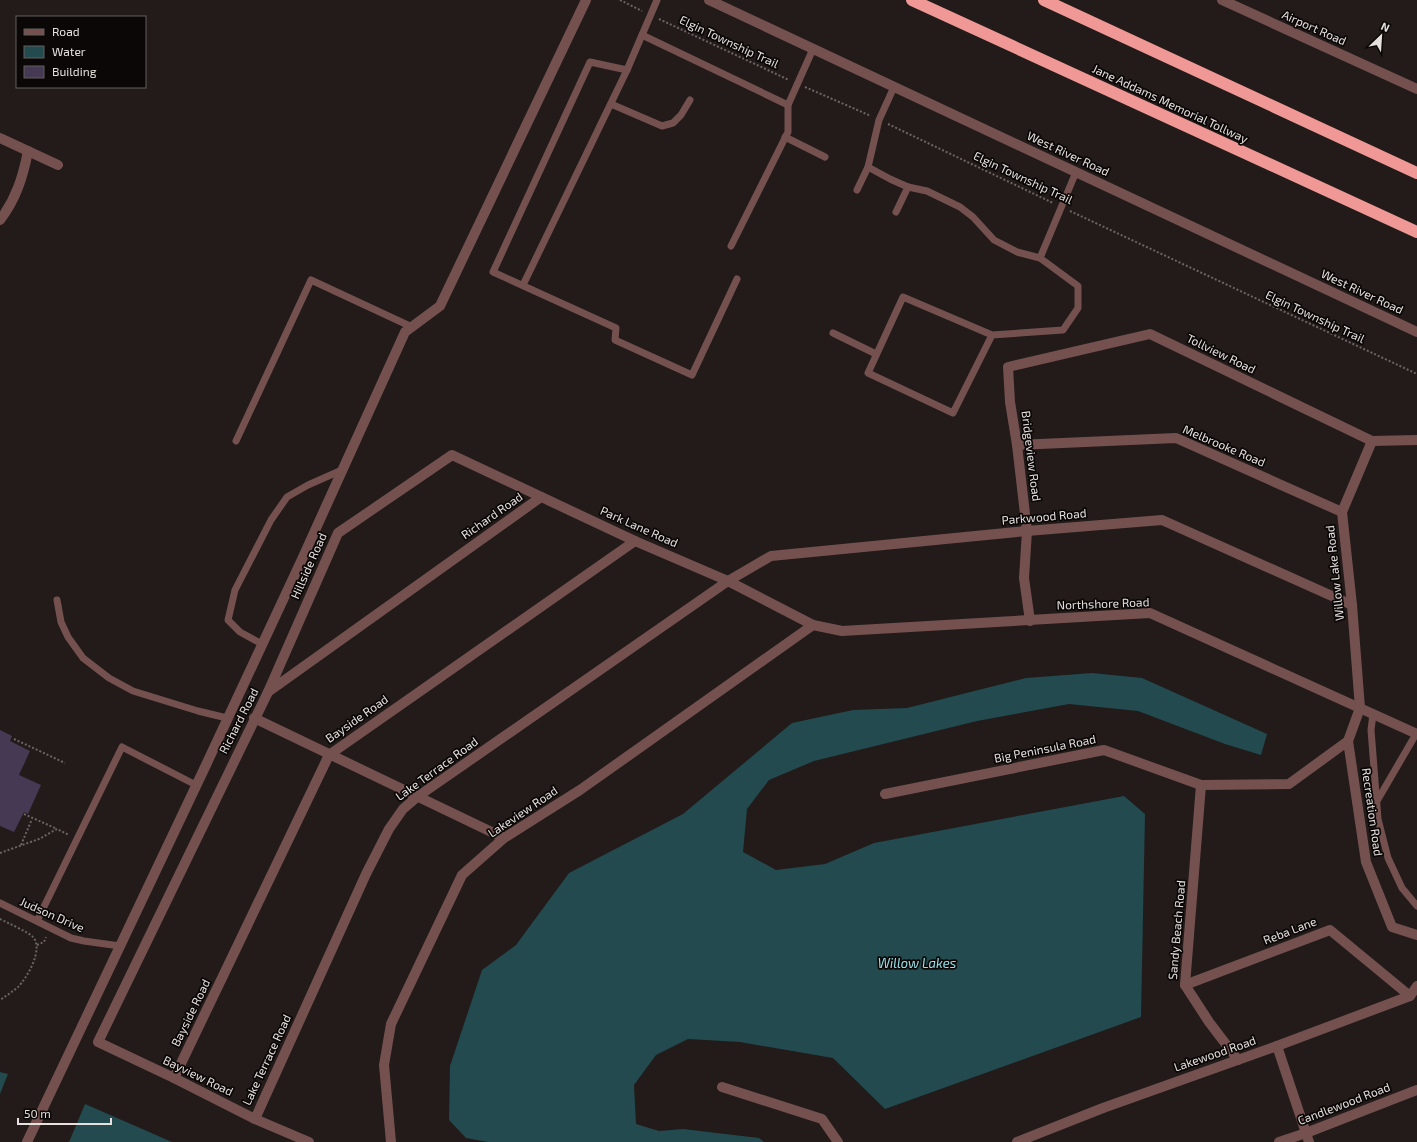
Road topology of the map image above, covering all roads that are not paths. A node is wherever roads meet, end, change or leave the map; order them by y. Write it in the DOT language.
graph roads {
  1 [pos="586,0"];
  2 [pos="657,0"];
  3 [pos="709,0"];
  4 [pos="912,0"];
  5 [pos="1044,0"];
  6 [pos="1222,0"];
  7 [pos="642,35"];
  8 [pos="813,49"];
  9 [pos="627,70"];
  10 [pos="894,87"];
  11 [pos="1417,89"];
  12 [pos="690,100"];
  13 [pos="611,104"];
  14 [pos="788,105"];
  15 [pos="785,137"];
  16 [pos="0,138"];
  17 [pos="28,151"];
  18 [pos="825,157"];
  19 [pos="58,165"];
  20 [pos="868,168"];
  21 [pos="1076,172"];
  22 [pos="1417,173"];
  23 [pos="908,187"];
  24 [pos="857,190"];
  25 [pos="896,212"];
  26 [pos="0,220"];
  27 [pos="1417,232"];
  28 [pos="731,246"];
  29 [pos="1040,258"];
  30 [pos="737,279"];
  31 [pos="523,286"];
  32 [pos="412,326"];
  33 [pos="1417,332"];
  34 [pos="832,333"];
  35 [pos="992,335"];
  36 [pos="876,354"];
  37 [pos="1008,367"];
  38 [pos="1417,440"];
  39 [pos="236,441"];
  40 [pos="1372,441"];
  41 [pos="1017,445"];
  42 [pos="452,455"];
  43 [pos="342,470"];
  44 [pos="541,497"];
  45 [pos="1342,512"];
  46 [pos="1027,531"];
  47 [pos="635,540"];
  48 [pos="728,581"];
  49 [pos="57,600"];
  50 [pos="1352,605"];
  51 [pos="1030,621"];
  52 [pos="813,625"];
  53 [pos="262,644"];
  54 [pos="268,692"];
  55 [pos="1360,708"];
  56 [pos="1373,714"];
  57 [pos="227,718"];
  58 [pos="254,718"];
  59 [pos="1417,734"];
  60 [pos="1348,741"];
  61 [pos="329,755"];
  62 [pos="196,785"];
  63 [pos="1201,785"];
  64 [pos="885,794"];
  65 [pos="417,797"];
  66 [pos="1377,801"];
  67 [pos="504,838"];
  68 [pos="0,903"];
  69 [pos="1417,906"];
  70 [pos="36,921"];
  71 [pos="1417,935"];
  72 [pos="120,946"];
  73 [pos="1185,985"];
  74 [pos="1417,986"];
  75 [pos="1410,996"];
  76 [pos="98,1042"];
  77 [pos="1277,1046"];
  78 [pos="1238,1060"];
  79 [pos="174,1078"];
  80 [pos="722,1088"];
  81 [pos="1417,1090"];
  82 [pos="255,1119"];
  83 [pos="1308,1137"];
  84 [pos="27,1142"];
  85 [pos="309,1142"];
  86 [pos="391,1142"];
  87 [pos="838,1142"];
  88 [pos="1017,1142"];
  89 [pos="1279,1142"];
  1 -- 32 [label="street"];
  2 -- 7 [label="lane"];
  3 -- 8 [label="street, West River Road"];
  4 -- 27 [label="highway, Jane Addams Memorial Tollway"];
  5 -- 22 [label="highway"];
  6 -- 11 [label="street, Airport Road"];
  7 -- 9 [label="lane"];
  7 -- 14 [label="lane"];
  8 -- 10 [label="street, West River Road"];
  8 -- 14 [label="lane"];
  9 -- 13 [label="lane"];
  9 -- 31 [label="lane"];
  10 -- 20 [label="lane"];
  10 -- 21 [label="street, West River Road"];
  12 -- 13 [label="lane"];
  13 -- 31 [label="lane"];
  14 -- 15 [label="lane"];
  15 -- 18 [label="lane"];
  15 -- 28 [label="lane"];
  16 -- 17 [label="street"];
  17 -- 19 [label="street"];
  17 -- 26 [label="street"];
  20 -- 23 [label="lane"];
  20 -- 24 [label="lane"];
  21 -- 29 [label="lane"];
  21 -- 33 [label="street, West River Road"];
  23 -- 25 [label="lane"];
  23 -- 29 [label="lane"];
  29 -- 35 [label="lane"];
  30 -- 31 [label="lane"];
  32 -- 39 [label="lane"];
  32 -- 43 [label="street"];
  34 -- 36 [label="lane"];
  35 -- 36 [label="lane"];
  35 -- 36 [label="lane"];
  37 -- 40 [label="street, Tollview Road"];
  37 -- 41 [label="street, Bridgeview Road"];
  38 -- 40 [label="street, Tollview Road"];
  40 -- 45 [label="street, Willow Lake Road"];
  41 -- 45 [label="street, Melbrooke Road"];
  41 -- 46 [label="street, Bridgeview Road"];
  42 -- 44 [label="street, Park Lane Road"];
  42 -- 54 [label="street, Hillside Road"];
  43 -- 53 [label="street"];
  43 -- 53 [label="lane"];
  44 -- 47 [label="street, Park Lane Road"];
  44 -- 54 [label="street, Richard Road"];
  45 -- 50 [label="street, Willow Lake Road"];
  46 -- 48 [label="street, Parkwood Road"];
  46 -- 50 [label="street, Parkwood Road"];
  46 -- 51 [label="street, Bridgeview Road"];
  47 -- 48 [label="street, Park Lane Road"];
  47 -- 61 [label="street, Bayside Road"];
  48 -- 52 [label="street, Park Lane Road"];
  48 -- 65 [label="street, Lake Terrace Road"];
  49 -- 57 [label="lane"];
  50 -- 55 [label="street, Willow Lake Road"];
  51 -- 52 [label="street, Northshore Road"];
  51 -- 55 [label="street, Northshore Road"];
  52 -- 67 [label="street, Lakeview Road"];
  53 -- 57 [label="street"];
  54 -- 58 [label="street, Richard Road"];
  55 -- 56 [label="street, Northshore Road"];
  55 -- 60 [label="street"];
  56 -- 59 [label="street, Northshore Road"];
  56 -- 66 [label="lane"];
  57 -- 62 [label="street"];
  58 -- 61 [label="street"];
  58 -- 76 [label="street, Richard Road"];
  59 -- 66 [label="lane"];
  60 -- 63 [label="street, Big Peninsula Road"];
  60 -- 71 [label="street, Recreation Road"];
  61 -- 65 [label="street"];
  61 -- 79 [label="street, Bayside Road"];
  62 -- 70 [label="lane"];
  62 -- 72 [label="street"];
  63 -- 64 [label="street, Big Peninsula Road"];
  63 -- 73 [label="street, Sandy Beach Road"];
  65 -- 67 [label="street"];
  65 -- 82 [label="street, Lake Terrace Road"];
  66 -- 69 [label="lane"];
  67 -- 86 [label="street, Lakeview Road"];
  68 -- 70 [label="lane, Judson Drive"];
  70 -- 72 [label="lane, Judson Drive"];
  72 -- 84 [label="street"];
  73 -- 75 [label="street, Reba Lane"];
  73 -- 78 [label="street, Sandy Beach Road"];
  74 -- 75 [label="street"];
  75 -- 77 [label="street, Lakewood Road"];
  76 -- 79 [label="street, Bayview Road"];
  77 -- 78 [label="street, Lakewood Road"];
  77 -- 83 [label="street"];
  78 -- 88 [label="street, Lakewood Road"];
  79 -- 82 [label="street, Bayview Road"];
  80 -- 87 [label="street"];
  81 -- 83 [label="street, Candlewood Road"];
  82 -- 85 [label="street, Bayview Road"];
  83 -- 89 [label="street, Candlewood Road"];
}
